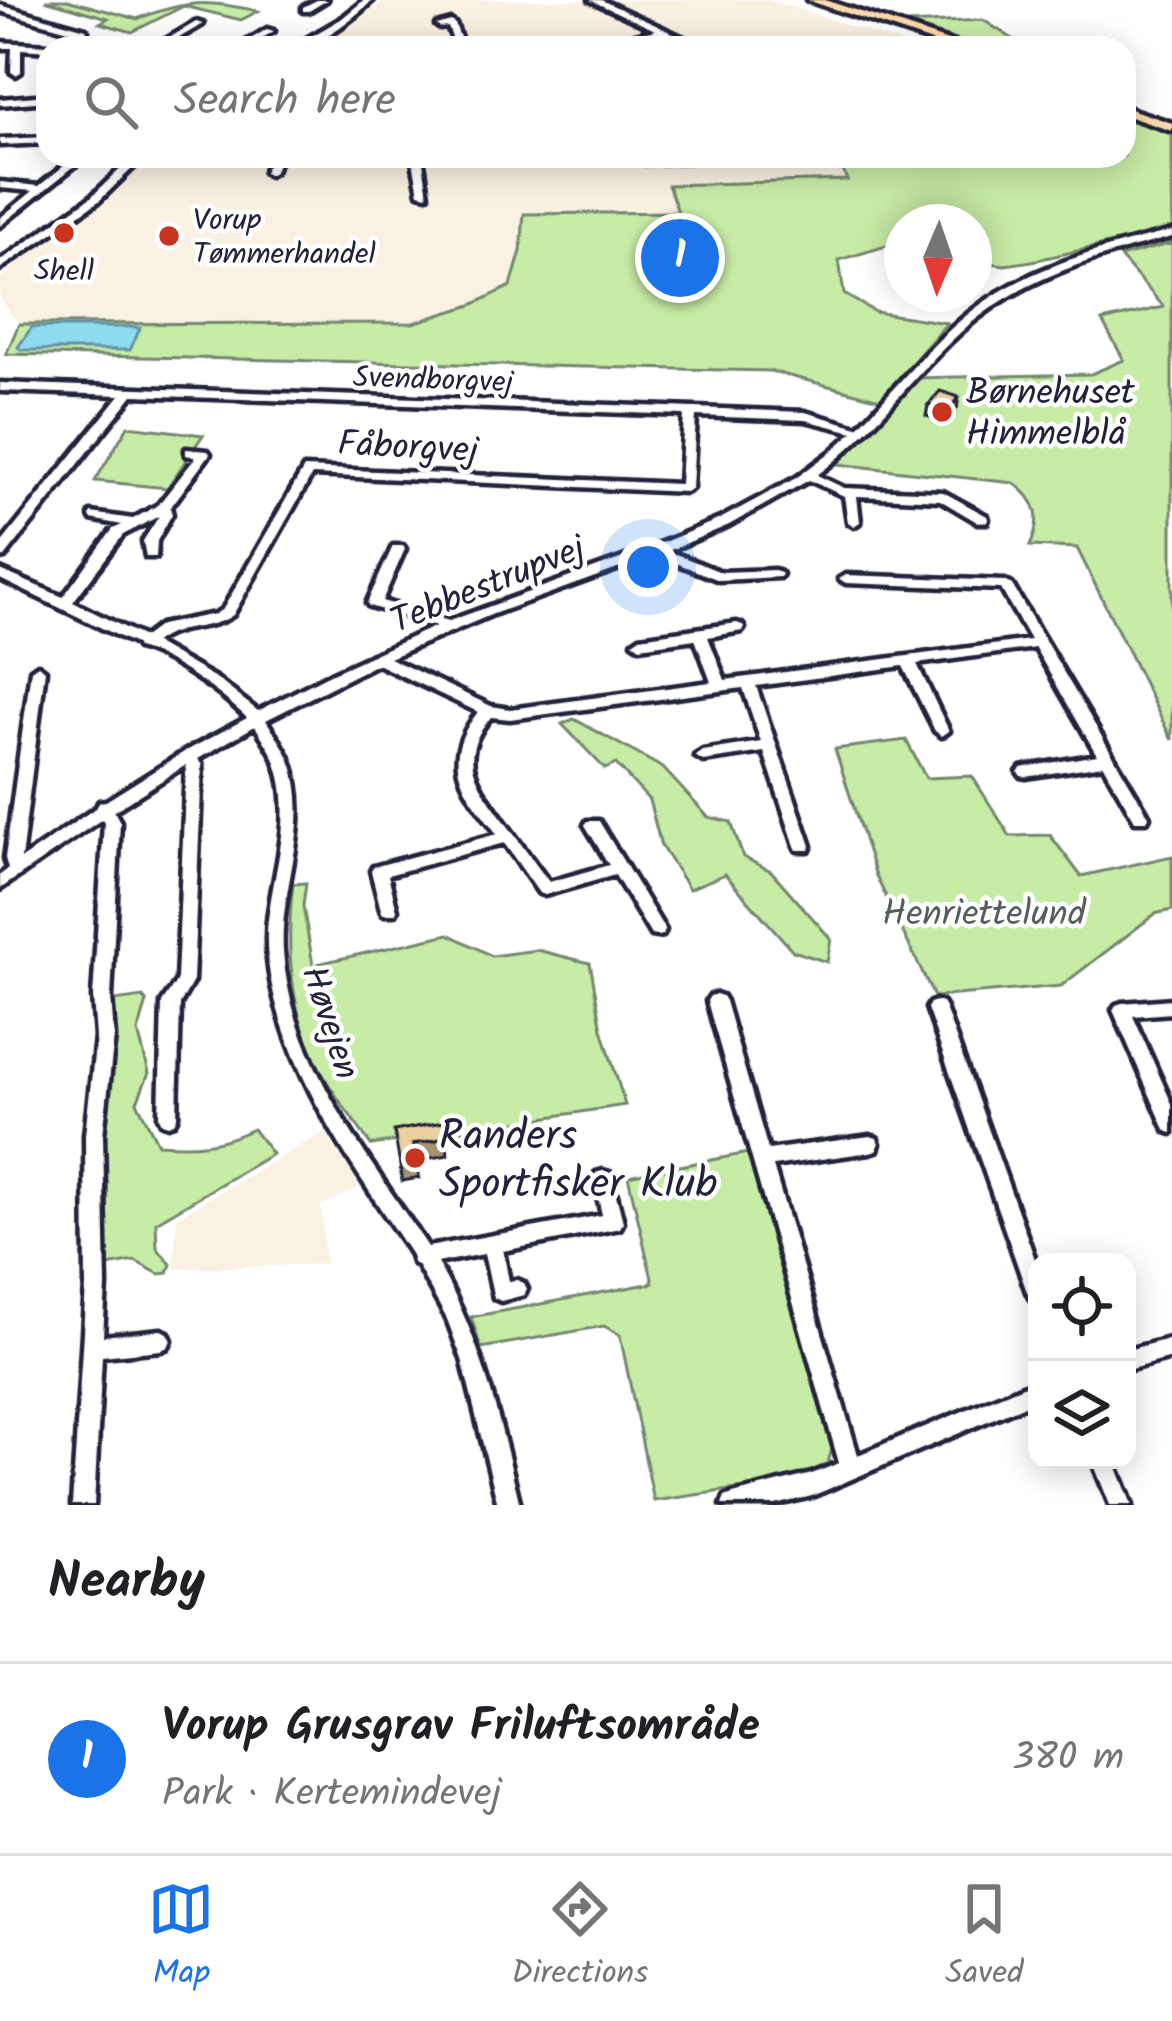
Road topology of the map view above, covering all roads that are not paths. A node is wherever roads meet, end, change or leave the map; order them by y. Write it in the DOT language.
graph roads {
  1 [pos="26,0"];
  2 [pos="323,0"];
  3 [pos="369,0"];
  4 [pos="594,0"];
  5 [pos="791,0"];
  6 [pos="813,0"];
  7 [pos="306,9"];
  8 [pos="2,10"];
  9 [pos="199,24"];
  10 [pos="440,25"];
  11 [pos="270,31"];
  12 [pos="662,31"];
  13 [pos="83,32"];
  14 [pos="178,36"];
  15 [pos="261,36"];
  16 [pos="317,36"];
  17 [pos="456,36"];
  18 [pos="642,36"];
  19 [pos="674,36"];
  20 [pos="903,36"];
  21 [pos="926,36"];
  22 [pos="0,45"];
  23 [pos="17,46"];
  24 [pos="36,47"];
  25 [pos="16,72"];
  26 [pos="36,99"];
  27 [pos="0,102"];
  28 [pos="1136,111"];
  29 [pos="1172,123"];
  30 [pos="36,140"];
  31 [pos="0,142"];
  32 [pos="67,168"];
  33 [pos="127,168"];
  34 [pos="271,168"];
  35 [pos="419,168"];
  36 [pos="269,172"];
  37 [pos="0,185"];
  38 [pos="40,189"];
  39 [pos="424,193"];
  40 [pos="0,223"];
  41 [pos="1172,234"];
  42 [pos="1,264"];
  43 [pos="0,387"];
  44 [pos="129,392"];
  45 [pos="690,412"];
  46 [pos="862,430"];
  47 [pos="190,452"];
  48 [pos="808,475"];
  49 [pos="850,492"];
  50 [pos="163,508"];
  51 [pos="96,516"];
  52 [pos="982,519"];
  53 [pos="854,522"];
  54 [pos="131,525"];
  55 [pos="154,532"];
  56 [pos="398,549"];
  57 [pos="655,550"];
  58 [pos="0,554"];
  59 [pos="151,554"];
  60 [pos="0,574"];
  61 [pos="776,574"];
  62 [pos="846,578"];
  63 [pos="65,604"];
  64 [pos="450,626"];
  65 [pos="737,628"];
  66 [pos="700,633"];
  67 [pos="640,642"];
  68 [pos="1039,643"];
  69 [pos="142,645"];
  70 [pos="378,659"];
  71 [pos="908,661"];
  72 [pos="38,670"];
  73 [pos="748,682"];
  74 [pos="720,686"];
  75 [pos="488,711"];
  76 [pos="258,718"];
  77 [pos="942,731"];
  78 [pos="770,746"];
  79 [pos="703,755"];
  80 [pos="189,756"];
  81 [pos="1107,759"];
  82 [pos="1026,772"];
  83 [pos="104,806"];
  84 [pos="1141,818"];
  85 [pos="593,825"];
  86 [pos="506,837"];
  87 [pos="802,846"];
  88 [pos="619,868"];
  89 [pos="16,871"];
  90 [pos="0,883"];
  91 [pos="389,910"];
  92 [pos="657,930"];
  93 [pos="716,1001"];
  94 [pos="1172,1006"];
  95 [pos="936,1008"];
  96 [pos="168,1117"];
  97 [pos="1172,1125"];
  98 [pos="870,1144"];
  99 [pos="762,1159"];
  100 [pos="603,1179"];
  101 [pos="492,1244"];
  102 [pos="420,1258"];
  103 [pos="1028,1267"];
  104 [pos="517,1289"];
  105 [pos="160,1340"];
  106 [pos="92,1348"];
  107 [pos="1172,1348"];
  108 [pos="1136,1358"];
  109 [pos="1028,1394"];
  110 [pos="851,1468"];
  111 [pos="1106,1469"];
  112 [pos="82,1505"];
  113 [pos="509,1505"];
  114 [pos="733,1505"];
  115 [pos="1120,1505"];
  1 -- 8 [label="street"];
  2 -- 7 [label="street"];
  3 -- 16 [label="street"];
  4 -- 12 [label="street"];
  5 -- 20 [label="highway"];
  6 -- 21 [label="highway"];
  8 -- 13 [label="street"];
  9 -- 14 [label="street"];
  10 -- 17 [label="street"];
  11 -- 15 [label="street"];
  12 -- 18 [label="street"];
  12 -- 19 [label="street"];
  22 -- 23 [label="street"];
  23 -- 24 [label="street"];
  23 -- 25 [label="street"];
  26 -- 27 [label="street"];
  28 -- 29 [label="highway"];
  30 -- 31 [label="street"];
  32 -- 38 [label="street"];
  33 -- 42 [label="street"];
  34 -- 36 [label="street"];
  35 -- 39 [label="street"];
  37 -- 38 [label="street"];
  38 -- 40 [label="street"];
  41 -- 46 [label="street, Tebbestrupvej"];
  43 -- 44 [label="street, Svendborgvej"];
  44 -- 45 [label="street, Svendborgvej"];
  44 -- 58 [label="street"];
  45 -- 46 [label="street, Svendborgvej"];
  45 -- 69 [label="street, Fåborgvej"];
  46 -- 48 [label="street, Tebbestrupvej"];
  47 -- 50 [label="street"];
  48 -- 49 [label="street"];
  48 -- 57 [label="street, Tebbestrupvej"];
  49 -- 52 [label="street"];
  49 -- 53 [label="street"];
  50 -- 54 [label="street"];
  50 -- 55 [label="street"];
  51 -- 54 [label="street"];
  54 -- 55 [label="street"];
  54 -- 63 [label="street"];
  55 -- 59 [label="street"];
  56 -- 64 [label="street"];
  57 -- 61 [label="street"];
  57 -- 64 [label="street, Tebbestrupvej"];
  60 -- 63 [label="street"];
  62 -- 68 [label="street"];
  63 -- 69 [label="street"];
  64 -- 70 [label="street, Tebbestrupvej"];
  65 -- 66 [label="street"];
  66 -- 67 [label="street"];
  66 -- 74 [label="street"];
  68 -- 71 [label="street"];
  68 -- 81 [label="street"];
  69 -- 76 [label="street"];
  70 -- 75 [label="street"];
  70 -- 76 [label="street, Tebbestrupvej"];
  71 -- 73 [label="street"];
  71 -- 77 [label="street"];
  72 -- 89 [label="street"];
  73 -- 74 [label="street"];
  73 -- 78 [label="street"];
  74 -- 75 [label="street"];
  75 -- 86 [label="street"];
  76 -- 80 [label="street, Tebbestrupvej"];
  76 -- 102 [label="street, Høvejen"];
  78 -- 79 [label="street"];
  78 -- 87 [label="street"];
  80 -- 83 [label="street, Tebbestrupvej"];
  80 -- 96 [label="street"];
  81 -- 82 [label="street"];
  81 -- 84 [label="street"];
  83 -- 89 [label="street, Tebbestrupvej"];
  83 -- 106 [label="street"];
  85 -- 88 [label="street"];
  86 -- 88 [label="street"];
  86 -- 91 [label="street"];
  88 -- 92 [label="street"];
  89 -- 90 [label="street, Tebbestrupvej"];
  93 -- 99 [label="street"];
  94 -- 97 [label="street"];
  95 -- 103 [label="street"];
  98 -- 99 [label="street"];
  99 -- 110 [label="street"];
  100 -- 101 [label="street"];
  101 -- 102 [label="street"];
  101 -- 104 [label="street"];
  102 -- 113 [label="street, Høvejen"];
  105 -- 106 [label="street"];
  106 -- 112 [label="street"];
  107 -- 108 [label="street"];
  109 -- 110 [label="street"];
  110 -- 114 [label="street"];
  111 -- 115 [label="street"];
}
